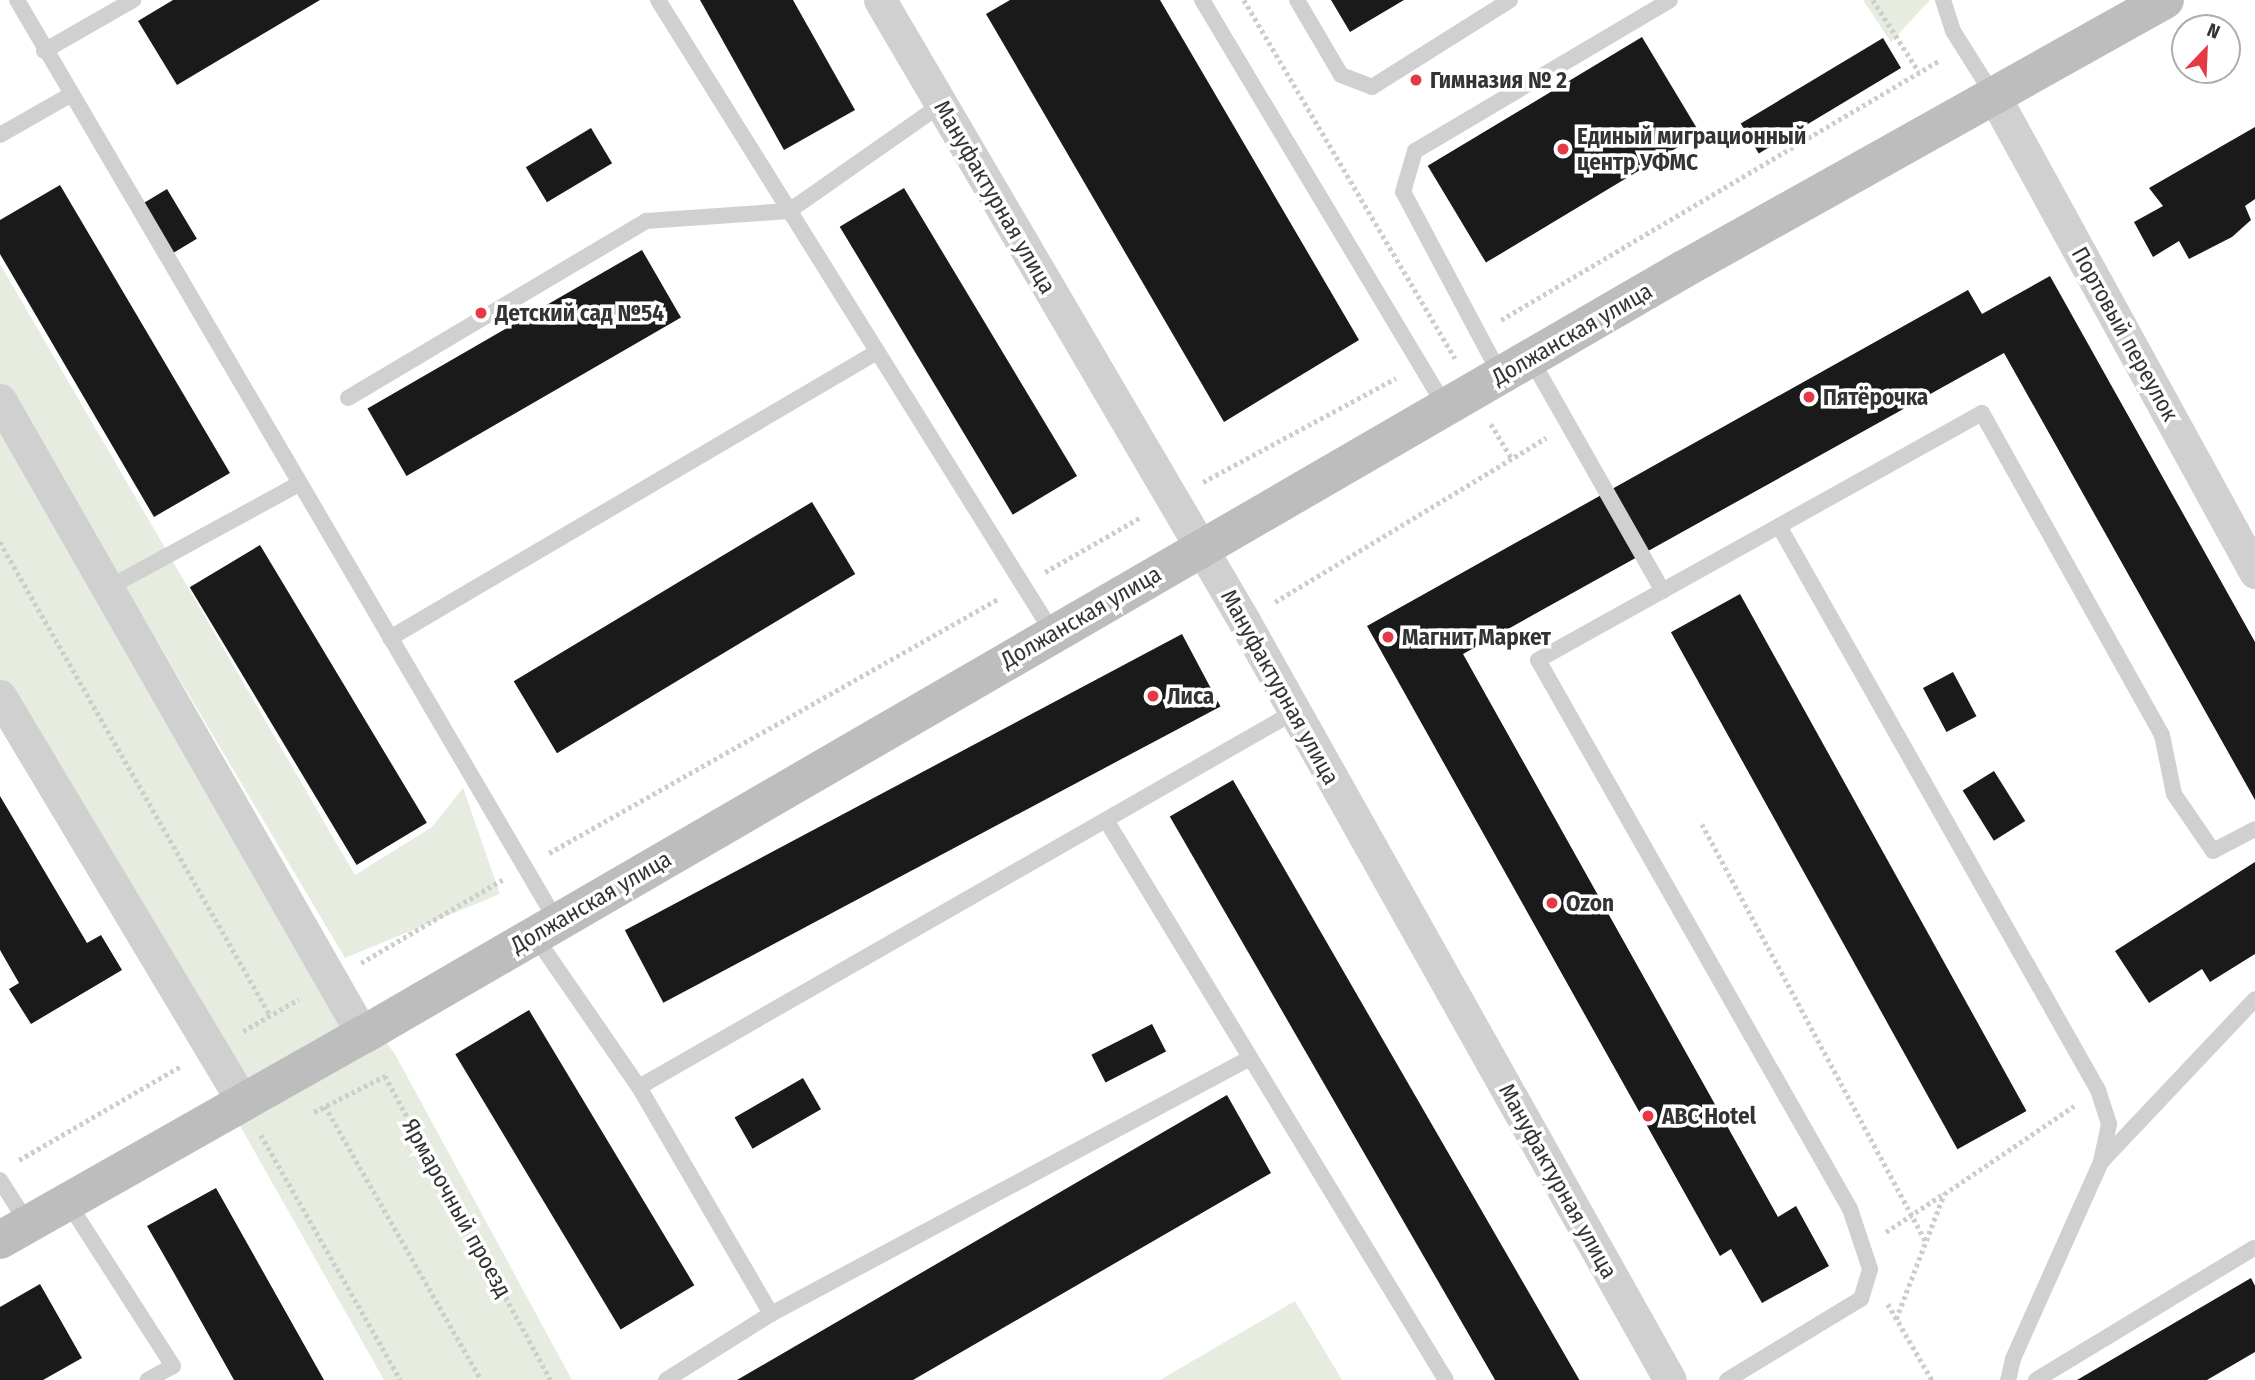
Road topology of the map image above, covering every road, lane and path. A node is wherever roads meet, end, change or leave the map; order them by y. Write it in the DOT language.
graph roads {
  1 [pos="17,0"];
  2 [pos="133,0"];
  3 [pos="658,0"];
  4 [pos="880,0"];
  5 [pos="1202,0"];
  6 [pos="1244,0"];
  7 [pos="1297,0"];
  8 [pos="1510,0"];
  9 [pos="1670,0"];
  10 [pos="1874,0"];
  11 [pos="1943,0"];
  12 [pos="2165,0"];
  13 [pos="1963,46"];
  14 [pos="44,51"];
  15 [pos="1919,72"];
  16 [pos="70,95"];
  17 [pos="1994,96"];
  18 [pos="942,104"];
  19 [pos="0,135"];
  20 [pos="789,211"];
  21 [pos="1477,331"];
  22 [pos="877,352"];
  23 [pos="1396,377"];
  24 [pos="1488,384"];
  25 [pos="348,398"];
  26 [pos="0,400"];
  27 [pos="1569,425"];
  28 [pos="1511,457"];
  29 [pos="299,484"];
  30 [pos="1171,500"];
  31 [pos="1779,526"];
  32 [pos="0,542"];
  33 [pos="1201,547"];
  34 [pos="2255,572"];
  35 [pos="1023,584"];
  36 [pos="108,588"];
  37 [pos="1662,591"];
  38 [pos="1244,621"];
  39 [pos="1052,634"];
  40 [pos="390,638"];
  41 [pos="0,696"];
  42 [pos="1294,712"];
  43 [pos="1106,820"];
  44 [pos="1702,824"];
  45 [pos="2255,829"];
  46 [pos="525,867"];
  47 [pos="546,929"];
  48 [pos="332,979"];
  49 [pos="2255,999"];
  50 [pos="270,1016"];
  51 [pos="363,1035"];
  52 [pos="211,1049"];
  53 [pos="1250,1058"];
  54 [pos="385,1076"];
  55 [pos="639,1087"];
  56 [pos="2098,1090"];
  57 [pos="242,1101"];
  58 [pos="325,1106"];
  59 [pos="300,1119"];
  60 [pos="275,1131"];
  61 [pos="263,1138"];
  62 [pos="2101,1162"];
  63 [pos="12,1165"];
  64 [pos="0,1180"];
  65 [pos="1944,1194"];
  66 [pos="67,1201"];
  67 [pos="1912,1214"];
  68 [pos="14,1232"];
  69 [pos="1926,1241"];
  70 [pos="1862,1248"];
  71 [pos="2255,1249"];
  72 [pos="771,1314"];
  73 [pos="177,1373"];
  74 [pos="148,1380"];
  75 [pos="401,1380"];
  76 [pos="481,1380"];
  77 [pos="551,1380"];
  78 [pos="666,1380"];
  79 [pos="1446,1380"];
  80 [pos="1670,1380"];
  81 [pos="1727,1380"];
  82 [pos="1931,1380"];
  83 [pos="2008,1380"];
  84 [pos="2036,1380"];
  1 -- 14 [label="lane"];
  2 -- 14 [label="lane"];
  3 -- 20 [label="lane"];
  4 -- 18 [label="street, Мануфактурная улица"];
  5 -- 24 [label="lane"];
  6 -- 24 [label="path"];
  7 -- 8 [label="lane"];
  9 -- 21 [label="lane"];
  10 -- 15 [label="path"];
  11 -- 13 [label="lane"];
  12 -- 17 [label="main road, Должанская улица"];
  13 -- 15 [label="path"];
  13 -- 17 [label="lane"];
  14 -- 16 [label="lane"];
  15 -- 21 [label="path"];
  16 -- 19 [label="lane"];
  16 -- 29 [label="lane"];
  17 -- 24 [label="main road, Должанская улица"];
  17 -- 34 [label="street, Портовый переулок"];
  18 -- 20 [label="lane"];
  18 -- 30 [label="street, Мануфактурная улица"];
  20 -- 22 [label="lane"];
  20 -- 25 [label="lane"];
  21 -- 24 [label="lane"];
  22 -- 35 [label="lane"];
  22 -- 40 [label="lane"];
  23 -- 30 [label="path"];
  24 -- 27 [label="lane"];
  24 -- 28 [label="path"];
  24 -- 33 [label="main road, Должанская улица"];
  26 -- 36 [label="street"];
  27 -- 28 [label="path"];
  27 -- 37 [label="lane"];
  28 -- 38 [label="path"];
  29 -- 36 [label="lane"];
  29 -- 40 [label="lane"];
  30 -- 33 [label="street, Мануфактурная улица"];
  30 -- 35 [label="path"];
  31 -- 37 [label="lane"];
  31 -- 45 [label="lane"];
  31 -- 56 [label="lane"];
  32 -- 50 [label="path"];
  33 -- 38 [label="street, Мануфактурная улица"];
  33 -- 39 [label="main road, Должанская улица"];
  35 -- 39 [label="lane"];
  35 -- 46 [label="path"];
  36 -- 48 [label="street"];
  37 -- 70 [label="lane"];
  38 -- 42 [label="street, Мануфактурная улица"];
  39 -- 47 [label="main road, Должанская улица"];
  40 -- 46 [label="lane"];
  41 -- 52 [label="street"];
  42 -- 43 [label="lane"];
  42 -- 80 [label="street, Мануфактурная улица"];
  43 -- 53 [label="lane"];
  43 -- 55 [label="lane"];
  44 -- 67 [label="path"];
  46 -- 47 [label="lane"];
  46 -- 48 [label="path"];
  47 -- 51 [label="main road, Должанская улица"];
  47 -- 55 [label="lane"];
  48 -- 50 [label="path"];
  48 -- 51 [label="street"];
  49 -- 62 [label="lane"];
  50 -- 52 [label="path"];
  51 -- 54 [label="path, Ярмарочный проезд"];
  51 -- 57 [label="main road, Должанская улица"];
  52 -- 57 [label="street"];
  52 -- 63 [label="path"];
  53 -- 72 [label="lane"];
  53 -- 79 [label="lane"];
  54 -- 58 [label="path"];
  54 -- 77 [label="path, Ярмарочный проезд"];
  55 -- 72 [label="lane"];
  56 -- 62 [label="lane"];
  56 -- 65 [label="path"];
  57 -- 61 [label="path"];
  57 -- 66 [label="main road, Должанская улица"];
  58 -- 59 [label="path"];
  58 -- 76 [label="path"];
  60 -- 61 [label="path"];
  61 -- 75 [label="path"];
  62 -- 83 [label="lane"];
  64 -- 68 [label="lane"];
  65 -- 67 [label="path"];
  65 -- 69 [label="path"];
  66 -- 68 [label="main road, Должанская улица"];
  66 -- 73 [label="lane"];
  67 -- 69 [label="path"];
  67 -- 70 [label="path"];
  69 -- 82 [label="path"];
  70 -- 81 [label="lane"];
  71 -- 84 [label="lane"];
  72 -- 78 [label="lane"];
  73 -- 74 [label="lane"];
}
